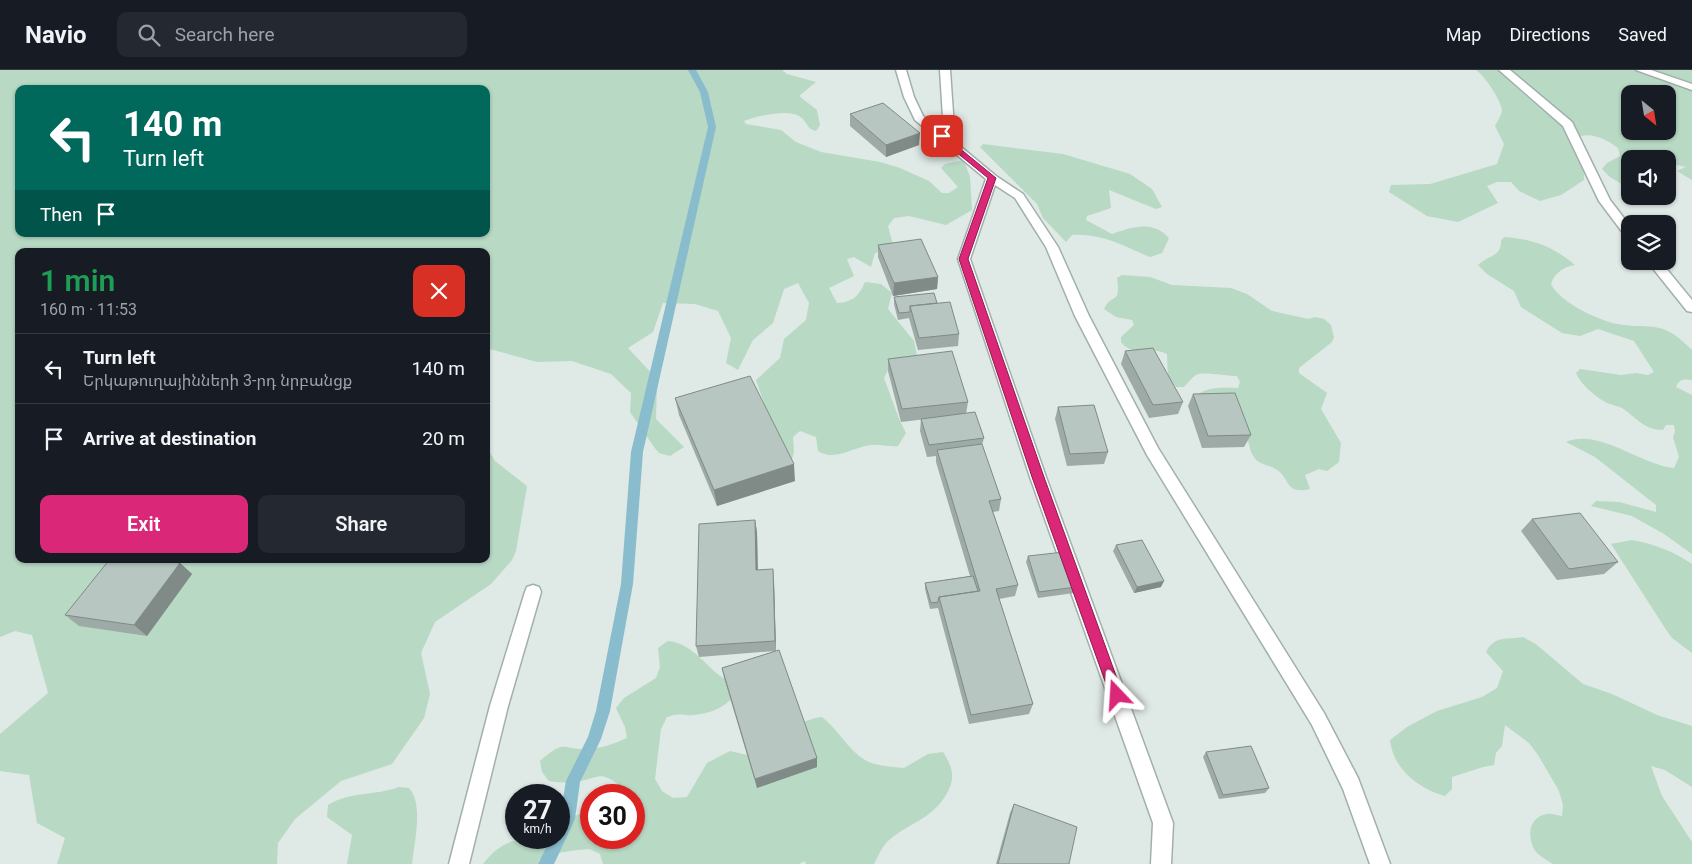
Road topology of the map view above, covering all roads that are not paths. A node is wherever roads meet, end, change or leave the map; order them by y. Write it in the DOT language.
graph roads {
  1 [pos="901,70"];
  2 [pos="945,70"];
  3 [pos="1504,70"];
  4 [pos="1642,70"];
  5 [pos="1692,87"];
  6 [pos="950,143"];
  7 [pos="992,178"];
  8 [pos="1621,222"];
  9 [pos="1660,270"];
  10 [pos="1692,308"];
  11 [pos="533,592"];
  12 [pos="459,864"];
  13 [pos="1161,864"];
  14 [pos="1380,864"];
  1 -- 6 [label="street"];
  2 -- 6 [label="street"];
  3 -- 8 [label="street"];
  4 -- 5 [label="street"];
  6 -- 7 [label="street"];
  7 -- 13 [label="street"];
  7 -- 14 [label="street"];
  9 -- 10 [label="street"];
  11 -- 12 [label="street"];
}
